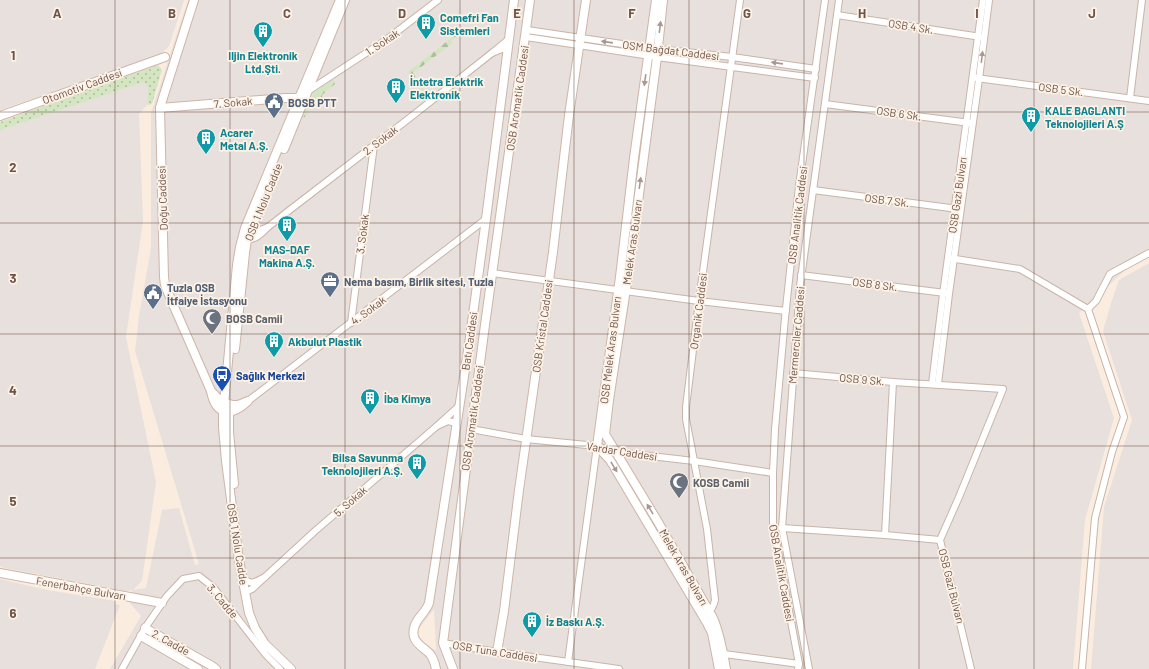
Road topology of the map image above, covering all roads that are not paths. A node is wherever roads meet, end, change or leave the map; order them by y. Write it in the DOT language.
graph roads {
  1 [pos="194,0"];
  2 [pos="340,0"];
  3 [pos="346,0"];
  4 [pos="438,0"];
  5 [pos="514,0"];
  6 [pos="530,0"];
  7 [pos="586,0"];
  8 [pos="656,0"];
  9 [pos="663,0"];
  10 [pos="740,0"];
  11 [pos="825,0"];
  12 [pos="839,0"];
  13 [pos="983,0"];
  14 [pos="989,0"];
  15 [pos="1142,0"];
  16 [pos="837,15"];
  17 [pos="526,33"];
  18 [pos="981,37"];
  19 [pos="510,38"];
  20 [pos="580,41"];
  21 [pos="508,49"];
  22 [pos="653,52"];
  23 [pos="492,53"];
  24 [pos="165,57"];
  25 [pos="732,57"];
  26 [pos="731,66"];
  27 [pos="815,72"];
  28 [pos="829,73"];
  29 [pos="313,78"];
  30 [pos="976,78"];
  31 [pos="324,80"];
  32 [pos="304,94"];
  33 [pos="1130,98"];
  34 [pos="1149,101"];
  35 [pos="825,104"];
  36 [pos="160,108"];
  37 [pos="0,116"];
  38 [pos="969,123"];
  39 [pos="374,145"];
  40 [pos="813,190"];
  41 [pos="958,209"];
  42 [pos="486,219"];
  43 [pos="268,227"];
  44 [pos="251,229"];
  45 [pos="245,237"];
  46 [pos="1149,253"];
  47 [pos="951,258"];
  48 [pos="492,273"];
  49 [pos="801,275"];
  50 [pos="549,281"];
  51 [pos="622,291"];
  52 [pos="946,293"];
  53 [pos="699,301"];
  54 [pos="1088,309"];
  55 [pos="786,311"];
  56 [pos="351,323"];
  57 [pos="793,374"];
  58 [pos="893,382"];
  59 [pos="935,384"];
  60 [pos="248,401"];
  61 [pos="227,407"];
  62 [pos="458,407"];
  63 [pos="456,422"];
  64 [pos="437,426"];
  65 [pos="471,430"];
  66 [pos="526,439"];
  67 [pos="597,446"];
  68 [pos="616,452"];
  69 [pos="694,461"];
  70 [pos="773,473"];
  71 [pos="782,528"];
  72 [pos="885,535"];
  73 [pos="940,540"];
  74 [pos="672,554"];
  75 [pos="0,573"];
  76 [pos="265,577"];
  77 [pos="246,580"];
  78 [pos="245,592"];
  79 [pos="162,603"];
  80 [pos="706,613"];
  81 [pos="145,628"];
  82 [pos="141,636"];
  83 [pos="443,643"];
  84 [pos="268,648"];
  85 [pos="497,652"];
  86 [pos="720,654"];
  87 [pos="273,662"];
  88 [pos="568,662"];
  89 [pos="799,667"];
  90 [pos="122,669"];
  91 [pos="198,669"];
  92 [pos="216,669"];
  93 [pos="280,669"];
  94 [pos="291,669"];
  95 [pos="436,669"];
  96 [pos="453,669"];
  97 [pos="614,669"];
  98 [pos="719,669"];
  99 [pos="726,669"];
  100 [pos="809,669"];
  101 [pos="971,669"];
  102 [pos="1082,669"];
  1 -- 36 [label="street, Doğu Caddesi"];
  2 -- 32 [label="street, OSB 1 Nolu Cadde"];
  3 -- 29 [label="street, OSB 1 Nolu Cadde"];
  4 -- 31 [label="street, 1. Sokak"];
  5 -- 19 [label="street, Batı Caddesi"];
  6 -- 17 [label="street, OSB Aromatik Caddesi"];
  7 -- 20 [label="street, OSB Kristal Caddesi"];
  8 -- 22 [label="street, OSB Melek Aras Bulvarı"];
  22 -- 9 [label="street, one-way"];
  10 -- 25 [label="street, Organik Caddesi"];
  11 -- 27 [label="street, OSB Analitik Caddesi"];
  12 -- 16 [label="street, Mermerciler Caddesi"];
  13 -- 18 [label="street, OSB Gazi Bulvarı"];
  14 -- 18 [label="street, OSB Gazi Bulvarı"];
  15 -- 33 [label="street"];
  16 -- 18 [label="street, OSB 4 Sk."];
  16 -- 28 [label="street, Mermerciler Caddesi"];
  17 -- 20 [label="street, OSM Bağdat Caddesi"];
  17 -- 48 [label="street, OSB Aromatik Caddesi"];
  18 -- 30 [label="street, OSB Gazi Bulvarı"];
  19 -- 21 [label="street, Batı Caddesi"];
  19 -- 23 [label="street, 2. Sokak"];
  20 -- 22 [label="street, OSM Bağdat Caddesi"];
  20 -- 50 [label="street, OSB Kristal Caddesi"];
  21 -- 23 [label="street, 2. Sokak"];
  21 -- 42 [label="street, Batı Caddesi"];
  22 -- 25 [label="street, OSM Bağdat Caddesi"];
  22 -- 26 [label="street, OSM Bağdat Caddesi"];
  22 -- 51 [label="street, OSB Melek Aras Bulvarı"];
  23 -- 39 [label="street, 2. Sokak"];
  24 -- 37 [label="street, Otomotiv Caddesi"];
  25 -- 26 [label="street, Organik Caddesi"];
  27 -- 25 [label="street, OSM Bağdat Caddesi, one-way"];
  26 -- 27 [label="street, OSM Bağdat Caddesi"];
  26 -- 53 [label="street, Organik Caddesi"];
  27 -- 28 [label="street"];
  27 -- 55 [label="street, OSB Analitik Caddesi"];
  28 -- 35 [label="street, Mermerciler Caddesi"];
  29 -- 31 [label="street"];
  29 -- 32 [label="street, OSB 1 Nolu Cadde"];
  30 -- 33 [label="street, OSB 5 Sk."];
  30 -- 38 [label="street, OSB Gazi Bulvarı"];
  31 -- 32 [label="street, 1. Sokak"];
  32 -- 36 [label="street, 7. Sokak"];
  32 -- 44 [label="street, OSB 1 Nolu Cadde"];
  32 -- 45 [label="street, OSB 1 Nolu Cadde"];
  33 -- 34 [label="street, OSB 5 Sk."];
  35 -- 38 [label="street, OSB 6 Sk."];
  35 -- 40 [label="street, Mermerciler Caddesi"];
  36 -- 61 [label="street, Doğu Caddesi"];
  38 -- 41 [label="street, OSB Gazi Bulvarı"];
  39 -- 43 [label="street, 2. Sokak"];
  39 -- 56 [label="street, 3. Sokak"];
  40 -- 41 [label="street, OSB 7 Sk."];
  40 -- 49 [label="street, Mermerciler Caddesi"];
  41 -- 47 [label="street, OSB Gazi Bulvarı"];
  42 -- 56 [label="street, 4. Sokak"];
  42 -- 62 [label="street, Batı Caddesi"];
  43 -- 44 [label="street"];
  43 -- 45 [label="street, 2. Sokak"];
  44 -- 45 [label="street, OSB 1 Nolu Cadde"];
  45 -- 61 [label="street, OSB 1 Nolu Cadde"];
  46 -- 54 [label="street"];
  47 -- 52 [label="street, OSB Gazi Bulvarı"];
  47 -- 54 [label="street"];
  48 -- 50 [label="street"];
  48 -- 65 [label="street, OSB Aromatik Caddesi"];
  49 -- 52 [label="street, OSB 8 Sk."];
  49 -- 57 [label="street, Mermerciler Caddesi"];
  50 -- 51 [label="street"];
  50 -- 66 [label="street, OSB Kristal Caddesi"];
  51 -- 53 [label="street"];
  51 -- 67 [label="street, OSB Melek Aras Bulvarı"];
  51 -- 68 [label="street, Melek Aras Bulvarı"];
  52 -- 59 [label="street, OSB Gazi Bulvarı"];
  53 -- 55 [label="street"];
  53 -- 69 [label="street, Organik Caddesi"];
  54 -- 102 [label="street"];
  55 -- 70 [label="street, OSB Analitik Caddesi"];
  56 -- 60 [label="street, 4. Sokak"];
  57 -- 58 [label="street, OSB 9 Sk."];
  57 -- 71 [label="street, Mermerciler Caddesi"];
  58 -- 59 [label="street, OSB 9 Sk."];
  58 -- 72 [label="street"];
  59 -- 73 [label="street, OSB Gazi Bulvarı"];
  60 -- 61 [label="street"];
  61 -- 77 [label="street, OSB 1 Nolu Cadde"];
  61 -- 78 [label="street, OSB 1 Nolu Cadde"];
  62 -- 63 [label="street, Batı Caddesi"];
  62 -- 64 [label="street, 5. Sokak"];
  63 -- 64 [label="street, 5. Sokak"];
  63 -- 95 [label="street, Batı Caddesi"];
  64 -- 76 [label="street, 5. Sokak"];
  65 -- 66 [label="street, Vardar Caddesi"];
  65 -- 83 [label="street, OSB Aromatik Caddesi"];
  66 -- 67 [label="street, Vardar Caddesi"];
  66 -- 85 [label="street, OSB Kristal Caddesi"];
  67 -- 68 [label="street, Vardar Caddesi"];
  67 -- 74 [label="street, one-way"];
  67 -- 88 [label="street"];
  68 -- 69 [label="street, Vardar Caddesi"];
  74 -- 68 [label="street, Melek Aras Bulvarı, one-way"];
  69 -- 70 [label="street, Vardar Caddesi"];
  69 -- 80 [label="street, Organik Caddesi"];
  70 -- 89 [label="street, OSB Analitik Caddesi"];
  71 -- 72 [label="street"];
  71 -- 100 [label="street, Mermerciler Caddesi"];
  72 -- 73 [label="street"];
  73 -- 101 [label="street, OSB Gazi Bulvarı"];
  74 -- 80 [label="street"];
  75 -- 79 [label="street, Fenerbahçe Bulvarı"];
  76 -- 77 [label="street, 5. Sokak"];
  76 -- 78 [label="street, 5. Sokak"];
  77 -- 78 [label="street, OSB 1 Nolu Cadde"];
  78 -- 84 [label="street"];
  79 -- 81 [label="street, 3. Cadde"];
  79 -- 87 [label="street, 3. Cadde"];
  80 -- 86 [label="street"];
  81 -- 82 [label="street, 3. Cadde"];
  81 -- 92 [label="street, 2. Cadde"];
  82 -- 90 [label="street, 3. Cadde"];
  82 -- 91 [label="street, 2. Cadde"];
  83 -- 85 [label="street, OSB Tuna Caddesi"];
  83 -- 96 [label="street, OSB Aromatik Caddesi"];
  84 -- 87 [label="street"];
  84 -- 94 [label="street"];
  85 -- 88 [label="street, OSB Tuna Caddesi"];
  86 -- 89 [label="street"];
  86 -- 98 [label="street"];
  86 -- 99 [label="street"];
  87 -- 93 [label="street, 3. Cadde"];
  88 -- 97 [label="street, OSB Tuna Caddesi"];
}
